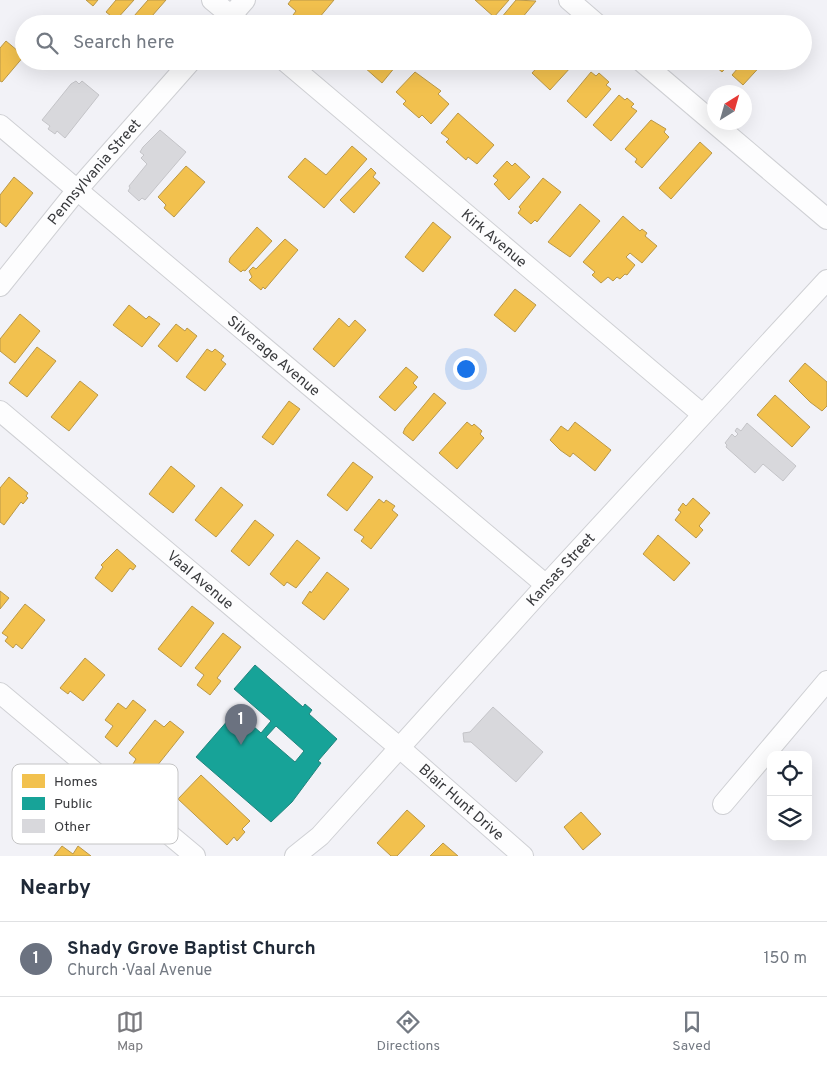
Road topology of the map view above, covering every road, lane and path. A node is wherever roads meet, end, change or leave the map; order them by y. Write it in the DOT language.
graph roads {
  1 [pos="212,0"];
  2 [pos="245,0"];
  3 [pos="569,0"];
  4 [pos="226,15"];
  5 [pos="236,15"];
  6 [pos="586,15"];
  7 [pos="183,70"];
  8 [pos="296,70"];
  9 [pos="652,70"];
  10 [pos="0,125"];
  11 [pos="77,190"];
  12 [pos="827,219"];
  13 [pos="827,280"];
  14 [pos="0,286"];
  15 [pos="0,411"];
  16 [pos="702,414"];
  17 [pos="546,585"];
  18 [pos="827,681"];
  19 [pos="0,693"];
  20 [pos="401,749"];
  21 [pos="85,764"];
  22 [pos="723,804"];
  23 [pos="178,842"];
  24 [pos="195,856"];
  25 [pos="294,856"];
  26 [pos="523,856"];
  1 -- 4 [label="street"];
  2 -- 5 [label="street"];
  3 -- 6 [label="street"];
  7 -- 11 [label="street, Pennsylvania Street"];
  8 -- 16 [label="street, Kirk Avenue"];
  9 -- 12 [label="street"];
  10 -- 11 [label="street, Silverage Avenue"];
  11 -- 14 [label="street, Pennsylvania Street"];
  11 -- 17 [label="street, Silverage Avenue"];
  13 -- 16 [label="street, Kansas Street"];
  15 -- 20 [label="street, Vaal Avenue"];
  16 -- 17 [label="street, Kansas Street"];
  17 -- 20 [label="street, Kansas Street"];
  18 -- 22 [label="street"];
  19 -- 21 [label="street"];
  20 -- 25 [label="street, Kansas Street"];
  20 -- 26 [label="street, Blair Hunt Drive"];
  23 -- 24 [label="street"];
}
